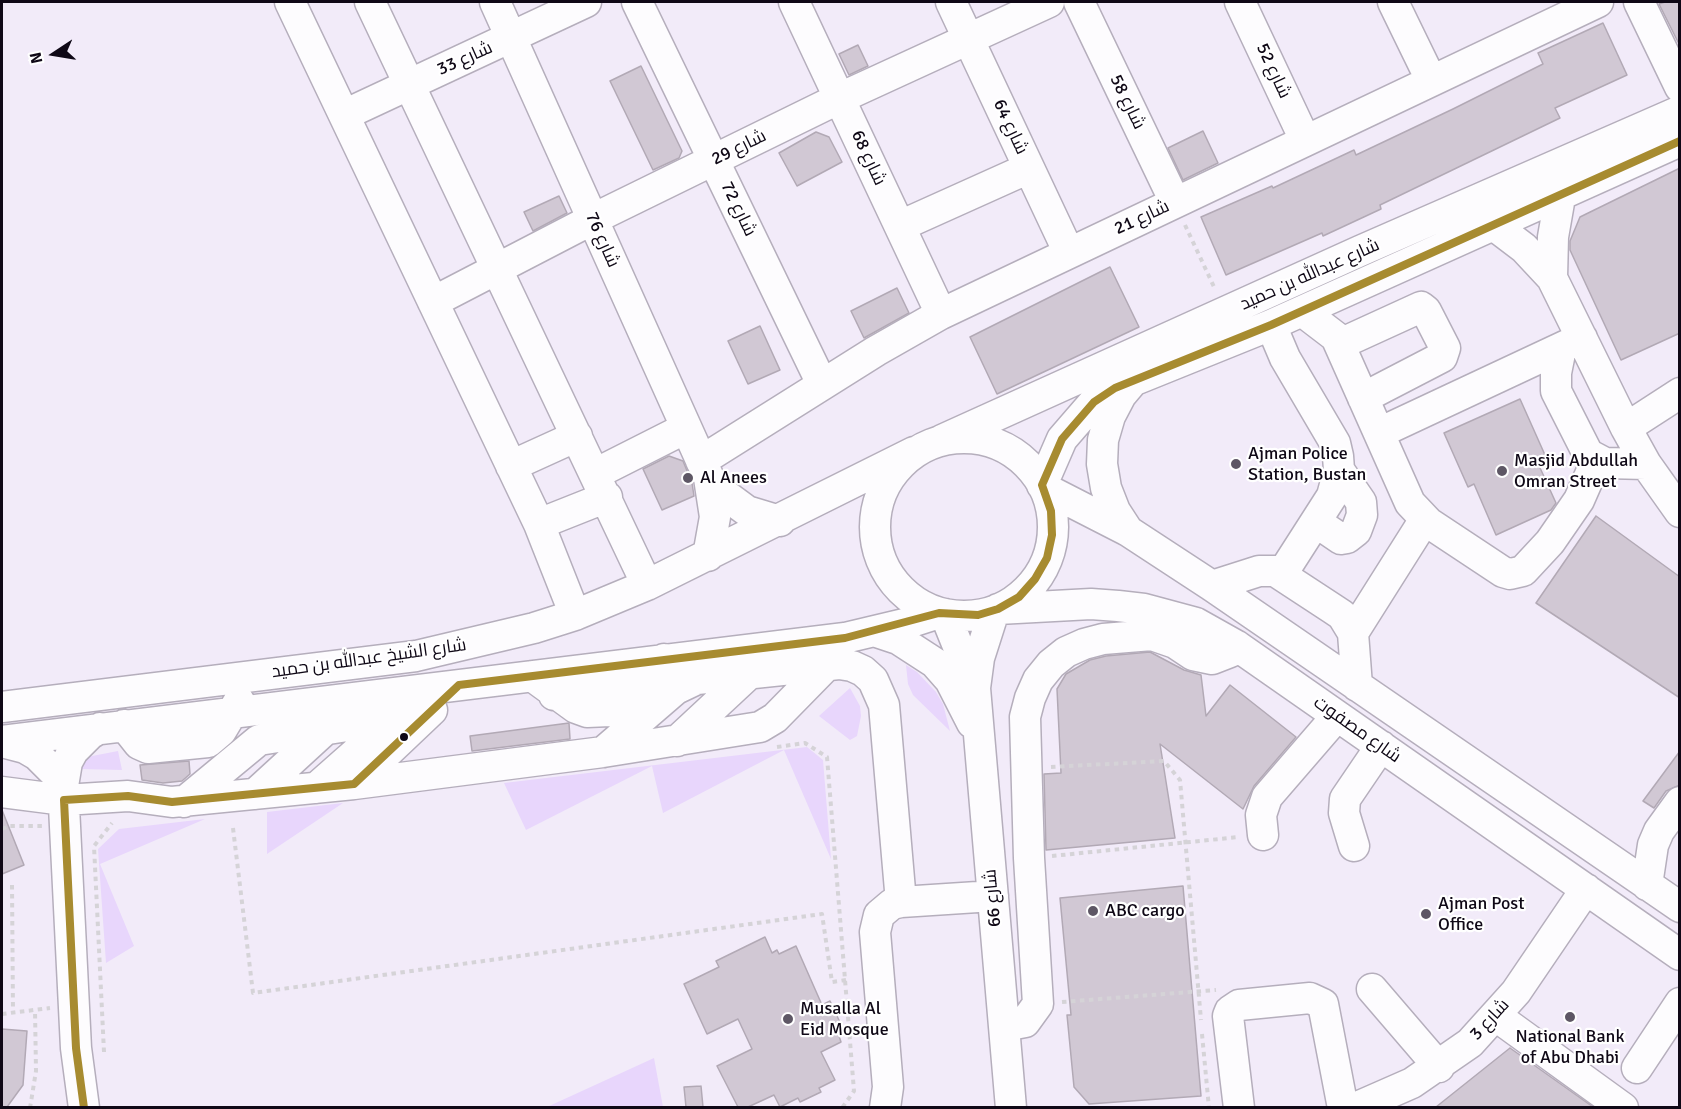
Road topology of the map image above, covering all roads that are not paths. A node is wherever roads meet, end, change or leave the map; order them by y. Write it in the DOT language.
graph roads {
  1 [pos="290,2"];
  2 [pos="370,2"];
  3 [pos="495,2"];
  4 [pos="586,2"];
  5 [pos="637,2"];
  6 [pos="794,2"];
  7 [pos="951,2"];
  8 [pos="1049,2"];
  9 [pos="1079,2"];
  10 [pos="1240,2"];
  11 [pos="1393,2"];
  12 [pos="1598,2"];
  13 [pos="1639,2"];
  14 [pos="1542,13"];
  15 [pos="511,38"];
  16 [pos="968,39"];
  17 [pos="1431,80"];
  18 [pos="409,84"];
  19 [pos="1680,87"];
  20 [pos="840,98"];
  21 [pos="1680,111"];
  22 [pos="344,115"];
  23 [pos="1305,140"];
  24 [pos="1680,141"];
  25 [pos="714,160"];
  26 [pos="1029,168"];
  27 [pos="1560,197"];
  28 [pos="1175,202"];
  29 [pos="593,219"];
  30 [pos="900,226"];
  31 [pos="1495,226"];
  32 [pos="1069,253"];
  33 [pos="497,269"];
  34 [pos="1552,278"];
  35 [pos="1344,292"];
  36 [pos="433,302"];
  37 [pos="1302,311"];
  38 [pos="941,314"];
  39 [pos="1271,325"];
  40 [pos="1338,340"];
  41 [pos="1571,343"];
  42 [pos="1137,377"];
  43 [pos="822,384"];
  44 [pos="1680,393"];
  45 [pos="1363,398"];
  46 [pos="686,428"];
  47 [pos="1626,428"];
  48 [pos="1379,433"];
  49 [pos="577,436"];
  50 [pos="942,440"];
  51 [pos="914,452"];
  52 [pos="1597,459"];
  53 [pos="1646,464"];
  54 [pos="511,466"];
  55 [pos="705,470"];
  56 [pos="601,486"];
  57 [pos="1043,486"];
  58 [pos="1680,512"];
  59 [pos="1425,519"];
  60 [pos="780,521"];
  61 [pos="539,524"];
  62 [pos="1128,531"];
  63 [pos="708,556"];
  64 [pos="1282,573"];
  65 [pos="647,585"];
  66 [pos="1212,586"];
  67 [pos="996,610"];
  68 [pos="942,613"];
  69 [pos="575,615"];
  70 [pos="877,632"];
  71 [pos="1353,633"];
  72 [pos="1237,646"];
  73 [pos="664,659"];
  74 [pos="826,666"];
  75 [pos="785,670"];
  76 [pos="750,673"];
  77 [pos="715,677"];
  78 [pos="230,678"];
  79 [pos="459,685"];
  80 [pos="543,685"];
  81 [pos="1357,686"];
  82 [pos="975,688"];
  83 [pos="2,707"];
  84 [pos="234,712"];
  85 [pos="429,713"];
  86 [pos="1337,716"];
  87 [pos="395,719"];
  88 [pos="361,723"];
  89 [pos="112,726"];
  90 [pos="327,728"];
  91 [pos="291,734"];
  92 [pos="710,735"];
  93 [pos="979,738"];
  94 [pos="2,741"];
  95 [pos="677,741"];
  96 [pos="1381,746"];
  97 [pos="638,747"];
  98 [pos="603,752"];
  99 [pos="1027,768"];
  100 [pos="982,771"];
  101 [pos="354,784"];
  102 [pos="302,789"];
  103 [pos="2,792"];
  104 [pos="255,794"];
  105 [pos="220,798"];
  106 [pos="184,802"];
  107 [pos="1680,802"];
  108 [pos="64,804"];
  109 [pos="1263,835"];
  110 [pos="1354,846"];
  111 [pos="1647,885"];
  112 [pos="1586,890"];
  113 [pos="993,896"];
  114 [pos="901,902"];
  115 [pos="1680,908"];
  116 [pos="1680,954"];
  117 [pos="1372,989"];
  118 [pos="1680,1003"];
  119 [pos="1496,1016"];
  120 [pos="1004,1026"];
  121 [pos="76,1048"];
  122 [pos="1439,1066"];
  123 [pos="1636,1068"];
  124 [pos="63,1107"];
  125 [pos="84,1107"];
  126 [pos="885,1107"];
  127 [pos="1011,1107"];
  128 [pos="1239,1107"];
  129 [pos="1343,1107"];
  130 [pos="1355,1107"];
  131 [pos="1623,1107"];
  1 -- 22 [label="street"];
  2 -- 18 [label="street"];
  3 -- 15 [label="street, شارع 76"];
  4 -- 15 [label="street, شارع 33"];
  5 -- 25 [label="street, شارع 72"];
  6 -- 20 [label="street, شارع 68"];
  7 -- 16 [label="street, شارع 64"];
  8 -- 16 [label="street, شارع 29"];
  9 -- 28 [label="street, شارع 58"];
  10 -- 23 [label="street, شارع 52"];
  11 -- 17 [label="street"];
  12 -- 14 [label="street, شارع 21"];
  13 -- 19 [label="street"];
  14 -- 17 [label="street, شارع 21"];
  15 -- 18 [label="street, شارع 33"];
  15 -- 29 [label="street, شارع 76"];
  16 -- 20 [label="street, شارع 29"];
  16 -- 26 [label="street, شارع 64"];
  17 -- 23 [label="street, شارع 21"];
  18 -- 22 [label="street, شارع 33"];
  18 -- 33 [label="street"];
  20 -- 25 [label="street, شارع 29"];
  20 -- 30 [label="street, شارع 68"];
  21 -- 50 [label="street, شارع عبدالله بن حميد"];
  22 -- 36 [label="street"];
  23 -- 28 [label="street, شارع 21"];
  24 -- 27 [label="street, شارع عبدالله بن حميد"];
  25 -- 29 [label="street, شارع 29"];
  25 -- 43 [label="street, شارع 72"];
  26 -- 30 [label="street"];
  26 -- 32 [label="street, شارع 64"];
  27 -- 31 [label="street, شارع عبدالله بن حميد"];
  27 -- 34 [label="street"];
  28 -- 32 [label="street, شارع 21"];
  29 -- 33 [label="street, شارع 29"];
  29 -- 46 [label="street, شارع 76"];
  30 -- 38 [label="street, شارع 68"];
  31 -- 34 [label="street"];
  31 -- 35 [label="street, شارع عبدالله بن حميد"];
  32 -- 38 [label="street, شارع 21"];
  33 -- 36 [label="street, شارع 29"];
  33 -- 49 [label="street"];
  34 -- 41 [label="street"];
  35 -- 37 [label="street, شارع عبدالله بن حميد"];
  35 -- 40 [label="street"];
  36 -- 54 [label="street"];
  37 -- 39 [label="street, شارع عبدالله بن حميد"];
  37 -- 40 [label="street"];
  38 -- 43 [label="street, شارع 21"];
  39 -- 42 [label="street, شارع عبدالله بن حميد"];
  39 -- 64 [label="street"];
  40 -- 45 [label="street"];
  40 -- 45 [label="street"];
  41 -- 47 [label="street"];
  41 -- 48 [label="street"];
  41 -- 52 [label="street"];
  42 -- 57 [label="street, شارع عبدالله بن حميد"];
  42 -- 62 [label="street"];
  43 -- 55 [label="street, شارع 21"];
  44 -- 47 [label="street"];
  45 -- 48 [label="street"];
  46 -- 55 [label="street, شارع 76"];
  46 -- 56 [label="street"];
  47 -- 53 [label="street"];
  48 -- 59 [label="street"];
  49 -- 54 [label="street"];
  49 -- 56 [label="street"];
  50 -- 51 [label="street"];
  50 -- 57 [label="street"];
  51 -- 60 [label="street, شارع الشيخ عبدالله بن حميد"];
  51 -- 68 [label="street"];
  52 -- 53 [label="street"];
  52 -- 59 [label="street"];
  53 -- 58 [label="street"];
  54 -- 61 [label="street"];
  55 -- 60 [label="street, شارع 76"];
  55 -- 63 [label="street, شارع 76"];
  56 -- 61 [label="street"];
  56 -- 65 [label="street"];
  57 -- 62 [label="street, شارع مصفوت"];
  57 -- 67 [label="street"];
  59 -- 71 [label="street"];
  60 -- 63 [label="street, شارع الشيخ عبدالله بن حميد"];
  61 -- 69 [label="street"];
  62 -- 66 [label="street, شارع مصفوت"];
  63 -- 65 [label="street, شارع الشيخ عبدالله بن حميد"];
  64 -- 66 [label="street"];
  64 -- 71 [label="street"];
  65 -- 69 [label="street, شارع الشيخ عبدالله بن حميد"];
  66 -- 81 [label="street, شارع مصفوت"];
  67 -- 68 [label="street"];
  67 -- 72 [label="street, شارع مصفوت"];
  67 -- 82 [label="street, شارع 66"];
  68 -- 70 [label="street, شارع الشيخ عبدالله بن حميد"];
  68 -- 82 [label="street, شارع 66"];
  69 -- 78 [label="street, شارع الشيخ عبدالله بن حميد"];
  70 -- 73 [label="street, شارع الشيخ عبدالله بن حميد"];
  70 -- 93 [label="street"];
  71 -- 81 [label="street"];
  72 -- 86 [label="street, شارع مصفوت"];
  72 -- 99 [label="street"];
  73 -- 80 [label="street, شارع الشيخ عبدالله بن حميد"];
  73 -- 80 [label="street"];
  74 -- 75 [label="street"];
  74 -- 92 [label="street"];
  74 -- 114 [label="street"];
  75 -- 76 [label="street"];
  75 -- 92 [label="street"];
  76 -- 77 [label="street"];
  76 -- 95 [label="street"];
  77 -- 97 [label="street"];
  77 -- 98 [label="street"];
  78 -- 83 [label="street, شارع الشيخ عبدالله بن حميد"];
  78 -- 84 [label="street"];
  79 -- 80 [label="street, شارع الشيخ عبدالله بن حميد"];
  79 -- 84 [label="street, شارع الشيخ عبدالله بن حميد"];
  79 -- 85 [label="street"];
  81 -- 111 [label="street, شارع مصفوت"];
  82 -- 93 [label="street, شارع 66"];
  84 -- 89 [label="street, شارع الشيخ عبدالله بن حميد"];
  85 -- 87 [label="street"];
  85 -- 101 [label="street"];
  86 -- 96 [label="street, شارع مصفوت"];
  86 -- 109 [label="street"];
  87 -- 88 [label="street"];
  87 -- 102 [label="street"];
  88 -- 90 [label="street"];
  88 -- 102 [label="street"];
  89 -- 94 [label="street, شارع الشيخ عبدالله بن حميد"];
  89 -- 108 [label="street"];
  90 -- 91 [label="street"];
  90 -- 104 [label="street"];
  91 -- 105 [label="street"];
  91 -- 106 [label="street"];
  92 -- 95 [label="street"];
  93 -- 100 [label="street, شارع 66"];
  94 -- 108 [label="street"];
  95 -- 97 [label="street"];
  96 -- 110 [label="street"];
  96 -- 112 [label="street, شارع مصفوت"];
  97 -- 98 [label="street"];
  98 -- 101 [label="street"];
  99 -- 100 [label="street"];
  99 -- 120 [label="street"];
  100 -- 113 [label="street, شارع 66"];
  101 -- 102 [label="street"];
  102 -- 104 [label="street"];
  103 -- 108 [label="street"];
  104 -- 105 [label="street"];
  105 -- 106 [label="street"];
  106 -- 108 [label="street"];
  107 -- 111 [label="street"];
  108 -- 121 [label="street"];
  111 -- 115 [label="street, شارع مصفوت"];
  112 -- 116 [label="street, شارع مصفوت"];
  112 -- 119 [label="street, شارع 3"];
  113 -- 114 [label="street"];
  113 -- 120 [label="street, شارع 66"];
  114 -- 126 [label="street"];
  117 -- 122 [label="street"];
  118 -- 123 [label="street"];
  119 -- 122 [label="street, شارع 3"];
  119 -- 131 [label="street"];
  120 -- 127 [label="street, شارع 66"];
  121 -- 124 [label="street"];
  121 -- 125 [label="street"];
  122 -- 130 [label="street, شارع 3"];
  128 -- 129 [label="street"];
}
